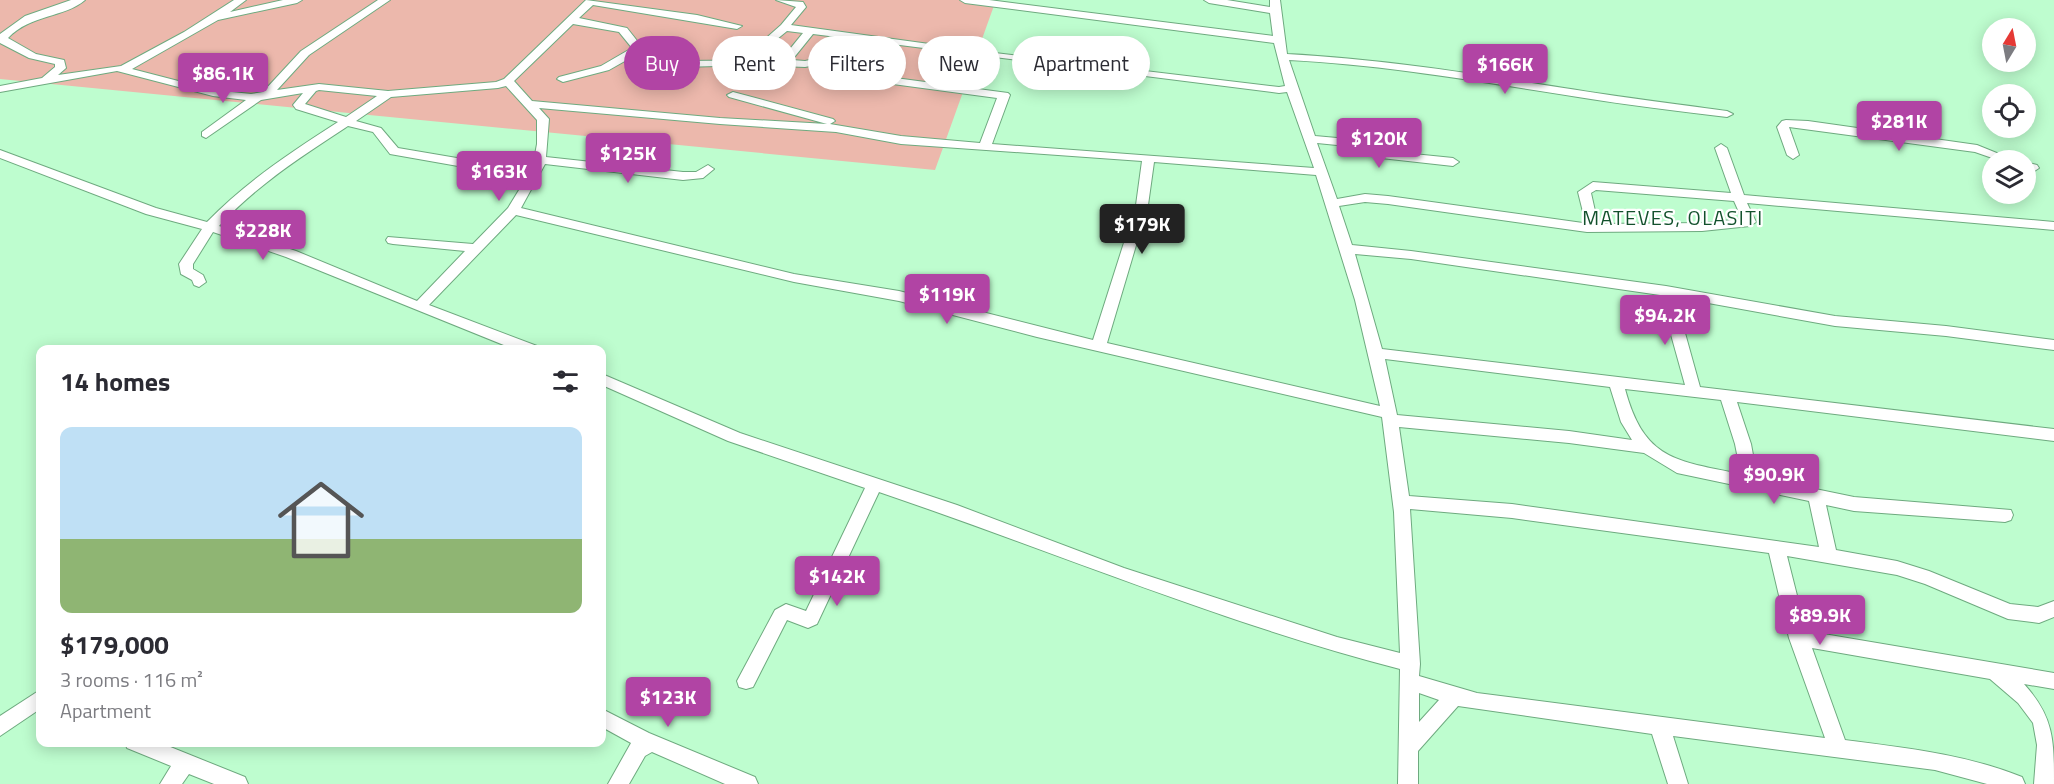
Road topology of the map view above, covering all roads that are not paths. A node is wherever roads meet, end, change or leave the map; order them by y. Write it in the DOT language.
graph roads {
  1 [pos="80,0"];
  2 [pos="241,0"];
  3 [pos="297,0"];
  4 [pos="385,0"];
  5 [pos="781,0"];
  6 [pos="965,0"];
  7 [pos="1209,0"];
  8 [pos="592,1"];
  9 [pos="1275,6"];
  10 [pos="214,19"];
  11 [pos="571,20"];
  12 [pos="786,26"];
  13 [pos="737,27"];
  14 [pos="810,31"];
  15 [pos="628,36"];
  16 [pos="774,36"];
  17 [pos="1278,40"];
  18 [pos="796,48"];
  19 [pos="1284,57"];
  20 [pos="624,58"];
  21 [pos="796,64"];
  22 [pos="123,69"];
  23 [pos="563,79"];
  24 [pos="42,81"];
  25 [pos="508,81"];
  26 [pos="312,88"];
  27 [pos="1291,88"];
  28 [pos="0,89"];
  29 [pos="388,94"];
  30 [pos="733,95"];
  31 [pos="260,97"];
  32 [pos="531,104"];
  33 [pos="1727,114"];
  34 [pos="347,120"];
  35 [pos="845,129"];
  36 [pos="206,134"];
  37 [pos="1310,139"];
  38 [pos="985,147"];
  39 [pos="1721,148"];
  40 [pos="1982,151"];
  41 [pos="1793,154"];
  42 [pos="3,158"];
  43 [pos="1149,158"];
  44 [pos="1453,162"];
  45 [pos="540,164"];
  46 [pos="708,169"];
  47 [pos="1320,172"];
  48 [pos="1740,198"];
  49 [pos="1331,204"];
  50 [pos="513,210"];
  51 [pos="2054,226"];
  52 [pos="210,227"];
  53 [pos="1587,228"];
  54 [pos="393,240"];
  55 [pos="476,248"];
  56 [pos="1348,249"];
  57 [pos="199,282"];
  58 [pos="1666,291"];
  59 [pos="419,307"];
  60 [pos="519,345"];
  61 [pos="1099,345"];
  62 [pos="2054,345"];
  63 [pos="1376,353"];
  64 [pos="606,381"];
  65 [pos="1616,382"];
  66 [pos="1694,392"];
  67 [pos="1727,395"];
  68 [pos="1389,416"];
  69 [pos="2054,435"];
  70 [pos="1647,448"];
  71 [pos="1750,482"];
  72 [pos="875,484"];
  73 [pos="1816,497"];
  74 [pos="1401,501"];
  75 [pos="2005,515"];
  76 [pos="1777,549"];
  77 [pos="1827,555"];
  78 [pos="2054,609"];
  79 [pos="1798,638"];
  80 [pos="1996,672"];
  81 [pos="1411,673"];
  82 [pos="746,681"];
  83 [pos="2054,681"];
  84 [pos="1454,697"];
  85 [pos="36,702"];
  86 [pos="606,720"];
  87 [pos="0,727"];
  88 [pos="1660,727"];
  89 [pos="646,742"];
  90 [pos="146,747"];
  91 [pos="1409,747"];
  92 [pos="1838,748"];
  93 [pos="185,764"];
  94 [pos="2006,783"];
  95 [pos="170,784"];
  96 [pos="238,784"];
  97 [pos="618,784"];
  98 [pos="748,784"];
  99 [pos="1408,784"];
  100 [pos="1678,784"];
  101 [pos="2044,784"];
  1 -- 24 [label="street"];
  2 -- 10 [label="street"];
  3 -- 10 [label="street"];
  4 -- 31 [label="street"];
  5 -- 12 [label="street"];
  6 -- 17 [label="street"];
  7 -- 9 [label="street"];
  8 -- 11 [label="street"];
  8 -- 13 [label="street"];
  9 -- 17 [label="street"];
  10 -- 22 [label="street"];
  11 -- 15 [label="street"];
  11 -- 25 [label="street"];
  12 -- 14 [label="street"];
  12 -- 16 [label="street"];
  14 -- 18 [label="street"];
  14 -- 27 [label="street"];
  17 -- 19 [label="street"];
  19 -- 27 [label="street"];
  19 -- 33 [label="street"];
  20 -- 23 [label="street"];
  21 -- 38 [label="street"];
  22 -- 24 [label="street"];
  22 -- 31 [label="street"];
  24 -- 28 [label="street"];
  25 -- 29 [label="street"];
  25 -- 32 [label="street"];
  26 -- 29 [label="street"];
  26 -- 31 [label="street"];
  26 -- 34 [label="street"];
  27 -- 37 [label="street"];
  29 -- 34 [label="street"];
  30 -- 35 [label="street"];
  31 -- 36 [label="street"];
  32 -- 35 [label="street"];
  32 -- 45 [label="street"];
  34 -- 45 [label="street"];
  34 -- 52 [label="street"];
  35 -- 38 [label="street"];
  37 -- 44 [label="street"];
  37 -- 47 [label="street"];
  38 -- 43 [label="street"];
  39 -- 48 [label="street"];
  40 -- 41 [label="street"];
  42 -- 52 [label="street"];
  43 -- 47 [label="street"];
  43 -- 61 [label="street"];
  45 -- 46 [label="street"];
  45 -- 50 [label="street"];
  47 -- 49 [label="street"];
  48 -- 51 [label="street"];
  48 -- 53 [label="street"];
  48 -- 53 [label="street"];
  49 -- 53 [label="street"];
  49 -- 56 [label="street"];
  50 -- 55 [label="street"];
  50 -- 61 [label="street"];
  52 -- 57 [label="street"];
  52 -- 59 [label="street"];
  54 -- 55 [label="street"];
  55 -- 59 [label="street"];
  56 -- 58 [label="street"];
  56 -- 63 [label="street"];
  58 -- 62 [label="street"];
  58 -- 66 [label="street"];
  59 -- 60 [label="street"];
  61 -- 68 [label="street"];
  63 -- 65 [label="street"];
  63 -- 68 [label="street"];
  64 -- 72 [label="street"];
  65 -- 66 [label="street"];
  65 -- 70 [label="street"];
  66 -- 67 [label="street"];
  67 -- 69 [label="street"];
  67 -- 71 [label="street"];
  68 -- 70 [label="street"];
  68 -- 74 [label="street"];
  70 -- 71 [label="street"];
  71 -- 73 [label="street"];
  72 -- 81 [label="street"];
  72 -- 82 [label="street"];
  73 -- 75 [label="street"];
  73 -- 77 [label="street"];
  74 -- 76 [label="street"];
  74 -- 81 [label="street"];
  76 -- 77 [label="street"];
  76 -- 79 [label="street"];
  77 -- 78 [label="street"];
  79 -- 80 [label="street"];
  79 -- 92 [label="street"];
  80 -- 83 [label="street"];
  80 -- 101 [label="street"];
  81 -- 84 [label="street"];
  81 -- 91 [label="street"];
  84 -- 88 [label="street"];
  84 -- 91 [label="street"];
  85 -- 87 [label="street"];
  86 -- 89 [label="street"];
  88 -- 92 [label="street"];
  88 -- 100 [label="street"];
  89 -- 97 [label="street"];
  89 -- 98 [label="street"];
  90 -- 93 [label="street"];
  91 -- 99 [label="street"];
  92 -- 94 [label="street"];
  93 -- 95 [label="street"];
  93 -- 96 [label="street"];
}
